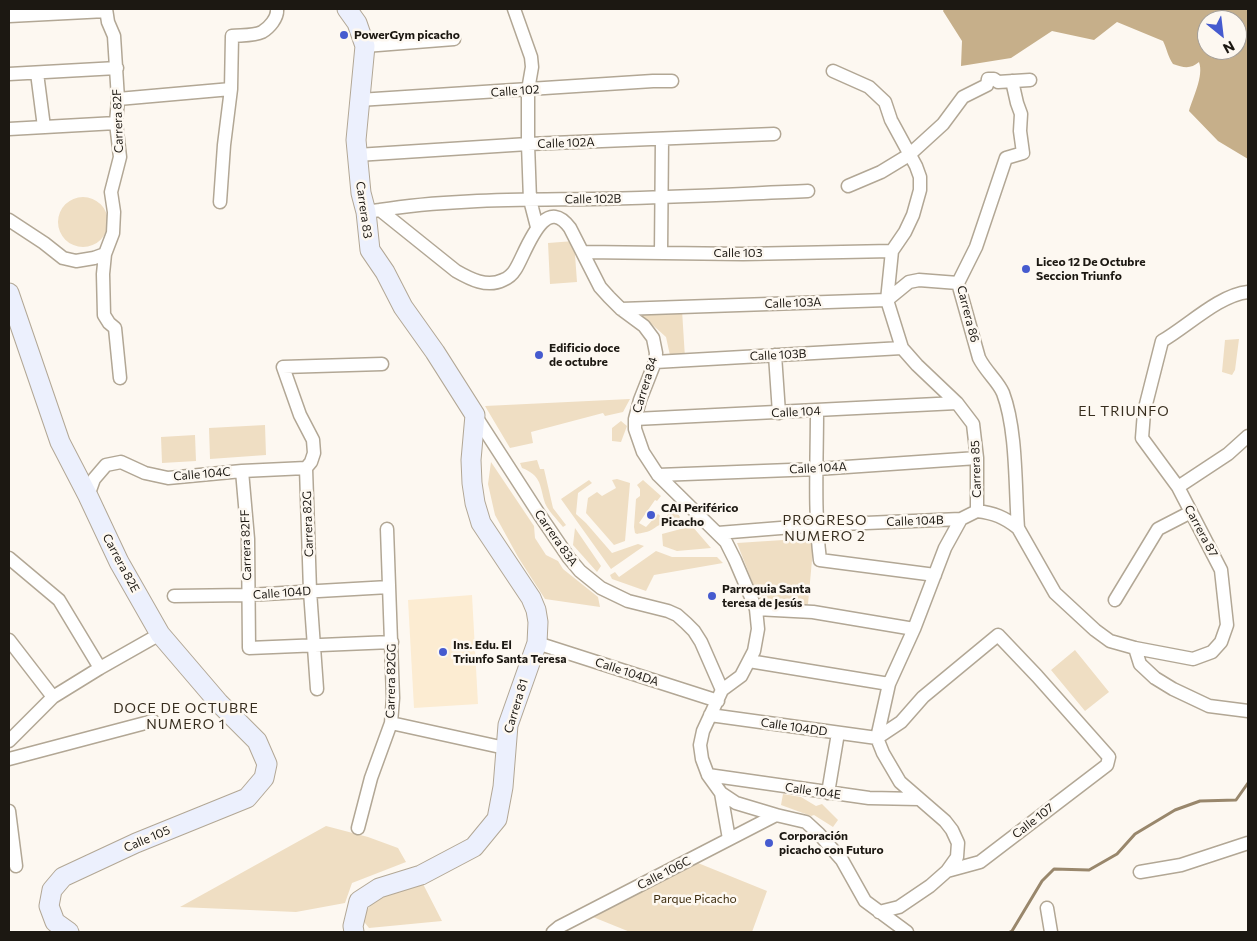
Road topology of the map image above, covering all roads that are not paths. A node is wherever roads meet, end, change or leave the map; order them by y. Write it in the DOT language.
graph roads {
  1 [pos="278,9"];
  2 [pos="347,9"];
  3 [pos="514,9"];
  4 [pos="106,10"];
  5 [pos="9,16"];
  6 [pos="454,39"];
  7 [pos="365,46"];
  8 [pos="117,68"];
  9 [pos="834,71"];
  10 [pos="36,73"];
  11 [pos="9,74"];
  12 [pos="1012,80"];
  13 [pos="1030,80"];
  14 [pos="672,81"];
  15 [pos="231,89"];
  16 [pos="528,90"];
  17 [pos="118,99"];
  18 [pos="359,100"];
  19 [pos="116,123"];
  20 [pos="44,127"];
  21 [pos="9,129"];
  22 [pos="774,134"];
  23 [pos="662,139"];
  24 [pos="528,144"];
  25 [pos="358,155"];
  26 [pos="910,155"];
  27 [pos="848,186"];
  28 [pos="808,191"];
  29 [pos="661,198"];
  30 [pos="530,200"];
  31 [pos="220,202"];
  32 [pos="373,211"];
  33 [pos="9,220"];
  34 [pos="537,227"];
  35 [pos="892,251"];
  36 [pos="584,252"];
  37 [pos="661,253"];
  38 [pos="105,254"];
  39 [pos="958,283"];
  40 [pos="1248,292"];
  41 [pos="9,294"];
  42 [pos="887,300"];
  43 [pos="621,309"];
  44 [pos="902,348"];
  45 [pos="775,355"];
  46 [pos="655,362"];
  47 [pos="382,364"];
  48 [pos="120,378"];
  49 [pos="957,403"];
  50 [pos="818,411"];
  51 [pos="779,413"];
  52 [pos="475,415"];
  53 [pos="635,420"];
  54 [pos="1248,436"];
  55 [pos="977,458"];
  56 [pos="306,468"];
  57 [pos="817,469"];
  58 [pos="242,471"];
  59 [pos="658,475"];
  60 [pos="1178,487"];
  61 [pos="88,496"];
  62 [pos="977,511"];
  63 [pos="1191,512"];
  64 [pos="962,519"];
  65 [pos="818,525"];
  66 [pos="1018,528"];
  67 [pos="387,529"];
  68 [pos="718,533"];
  69 [pos="9,558"];
  70 [pos="935,575"];
  71 [pos="389,587"];
  72 [pos="310,591"];
  73 [pos="248,595"];
  74 [pos="174,596"];
  75 [pos="1115,600"];
  76 [pos="756,609"];
  77 [pos="914,629"];
  78 [pos="160,634"];
  79 [pos="9,640"];
  80 [pos="392,642"];
  81 [pos="537,642"];
  82 [pos="314,645"];
  83 [pos="1135,648"];
  84 [pos="749,661"];
  85 [pos="100,668"];
  86 [pos="889,684"];
  87 [pos="317,689"];
  88 [pos="720,696"];
  89 [pos="53,698"];
  90 [pos="1248,711"];
  91 [pos="710,715"];
  92 [pos="153,721"];
  93 [pos="9,723"];
  94 [pos="391,723"];
  95 [pos="838,733"];
  96 [pos="13,737"];
  97 [pos="877,738"];
  98 [pos="505,748"];
  99 [pos="9,759"];
  100 [pos="708,775"];
  101 [pos="721,793"];
  102 [pos="828,793"];
  103 [pos="247,798"];
  104 [pos="919,799"];
  105 [pos="9,811"];
  106 [pos="776,815"];
  107 [pos="358,828"];
  108 [pos="729,839"];
  109 [pos="1248,843"];
  110 [pos="16,866"];
  111 [pos="947,872"];
  112 [pos="1140,872"];
  113 [pos="1047,908"];
  114 [pos="879,912"];
  115 [pos="69,932"];
  116 [pos="354,932"];
  117 [pos="553,932"];
  118 [pos="907,932"];
  119 [pos="1051,932"];
  1 -- 15 [label="street"];
  2 -- 7 [label="street, Carrera 83"];
  3 -- 16 [label="street"];
  4 -- 5 [label="street"];
  4 -- 8 [label="street, Carrera 82F"];
  6 -- 7 [label="street"];
  7 -- 18 [label="street, Carrera 83"];
  8 -- 10 [label="street"];
  8 -- 17 [label="street, Carrera 82F"];
  9 -- 26 [label="street, Carrera 85"];
  10 -- 11 [label="street"];
  10 -- 20 [label="street"];
  12 -- 13 [label="street"];
  12 -- 26 [label="street"];
  12 -- 39 [label="street, Carrera 86"];
  14 -- 16 [label="street, Calle 102"];
  15 -- 17 [label="street"];
  15 -- 31 [label="street"];
  16 -- 18 [label="street, Calle 102"];
  16 -- 24 [label="street"];
  17 -- 19 [label="street, Carrera 82F"];
  18 -- 25 [label="street, Carrera 83"];
  19 -- 20 [label="street"];
  19 -- 38 [label="street, Carrera 82F"];
  20 -- 21 [label="street"];
  22 -- 23 [label="street, Calle 102A"];
  23 -- 24 [label="street, Calle 102A"];
  23 -- 29 [label="street"];
  24 -- 25 [label="street, Calle 102A"];
  24 -- 30 [label="street"];
  25 -- 32 [label="street, Carrera 83"];
  26 -- 27 [label="street"];
  26 -- 35 [label="street, Carrera 85"];
  28 -- 29 [label="street, Calle 102B"];
  29 -- 30 [label="street, Calle 102B"];
  29 -- 37 [label="street"];
  30 -- 32 [label="street, Calle 102B"];
  30 -- 34 [label="street"];
  32 -- 34 [label="street"];
  32 -- 52 [label="street, Carrera 83"];
  33 -- 38 [label="street"];
  34 -- 36 [label="street, Carrera 84"];
  35 -- 37 [label="street, Calle 103"];
  35 -- 42 [label="street, Carrera 85"];
  36 -- 37 [label="street, Calle 103"];
  36 -- 43 [label="street, Carrera 84"];
  38 -- 48 [label="street, Carrera 82F"];
  39 -- 42 [label="street"];
  39 -- 66 [label="street, Carrera 86"];
  40 -- 60 [label="street, Carrera 87"];
  41 -- 61 [label="street, Carrera 82E"];
  42 -- 43 [label="street, Calle 103A"];
  42 -- 44 [label="street, Carrera 85"];
  43 -- 46 [label="street, Carrera 84"];
  44 -- 45 [label="street, Calle 103B"];
  44 -- 49 [label="street, Carrera 85"];
  45 -- 46 [label="street, Calle 103B"];
  45 -- 51 [label="street"];
  46 -- 53 [label="street, Carrera 84"];
  47 -- 56 [label="street, Carrera 82G"];
  49 -- 50 [label="street, Calle 104"];
  49 -- 55 [label="street, Carrera 85"];
  50 -- 51 [label="street, Calle 104"];
  50 -- 57 [label="street"];
  51 -- 53 [label="street, Calle 104"];
  52 -- 81 [label="street, Carrera 81"];
  52 -- 88 [label="street, Carrera 83A"];
  53 -- 59 [label="street, Carrera 84"];
  54 -- 60 [label="street"];
  55 -- 57 [label="street, Calle 104A"];
  55 -- 62 [label="street, Carrera 85"];
  56 -- 58 [label="street, Calle 104C"];
  56 -- 72 [label="street, Carrera 82G"];
  57 -- 59 [label="street, Calle 104A"];
  57 -- 65 [label="street"];
  58 -- 61 [label="street, Calle 104C"];
  58 -- 73 [label="street, Carrera 82FF"];
  59 -- 68 [label="street, Carrera 84"];
  60 -- 63 [label="street, Carrera 87"];
  61 -- 78 [label="street, Carrera 82E"];
  62 -- 64 [label="street, Carrera 85"];
  62 -- 66 [label="street, Carrera 86"];
  63 -- 75 [label="street"];
  63 -- 83 [label="street, Carrera 87"];
  64 -- 65 [label="street, Calle 104B"];
  64 -- 70 [label="street"];
  65 -- 68 [label="street, Calle 104B"];
  65 -- 70 [label="street"];
  66 -- 83 [label="street, Carrera 86"];
  67 -- 71 [label="street, Carrera 82GG"];
  68 -- 76 [label="street, Carrera 84"];
  69 -- 85 [label="street"];
  70 -- 77 [label="street"];
  71 -- 72 [label="street, Calle 104D"];
  71 -- 80 [label="street, Carrera 82GG"];
  72 -- 73 [label="street, Calle 104D"];
  72 -- 82 [label="street, Carrera 82G"];
  73 -- 74 [label="street, Calle 104D"];
  73 -- 82 [label="street, Carrera 82FF"];
  76 -- 77 [label="street"];
  76 -- 84 [label="street, Carrera 84"];
  77 -- 86 [label="street"];
  78 -- 85 [label="street"];
  78 -- 103 [label="street, Carrera 82E"];
  79 -- 89 [label="street"];
  80 -- 82 [label="street"];
  80 -- 94 [label="street, Carrera 82GG"];
  81 -- 88 [label="street, Calle 104DA"];
  81 -- 98 [label="street, Carrera 81"];
  82 -- 87 [label="street, Carrera 82G"];
  83 -- 90 [label="street"];
  84 -- 86 [label="street"];
  84 -- 88 [label="street"];
  85 -- 89 [label="street"];
  86 -- 97 [label="street"];
  88 -- 91 [label="street"];
  89 -- 96 [label="street"];
  91 -- 95 [label="street, Calle 104DD"];
  91 -- 100 [label="street"];
  92 -- 99 [label="street"];
  93 -- 96 [label="street"];
  94 -- 98 [label="street"];
  94 -- 107 [label="street, Carrera 82GG"];
  95 -- 97 [label="street, Calle 104DD"];
  95 -- 102 [label="street"];
  97 -- 104 [label="street"];
  97 -- 111 [label="street, Calle 107"];
  98 -- 116 [label="street, Carrera 81"];
  100 -- 101 [label="street"];
  100 -- 102 [label="street, Calle 104E"];
  101 -- 106 [label="street"];
  101 -- 108 [label="street"];
  102 -- 104 [label="street, Calle 104E"];
  103 -- 115 [label="street, Calle 105"];
  104 -- 111 [label="street, Calle 107"];
  105 -- 110 [label="street"];
  106 -- 108 [label="street, Calle 106C"];
  106 -- 114 [label="street"];
  108 -- 117 [label="street, Calle 106C"];
  109 -- 112 [label="street"];
  111 -- 114 [label="street, Calle 107"];
  113 -- 119 [label="street"];
  114 -- 118 [label="street"];
}
